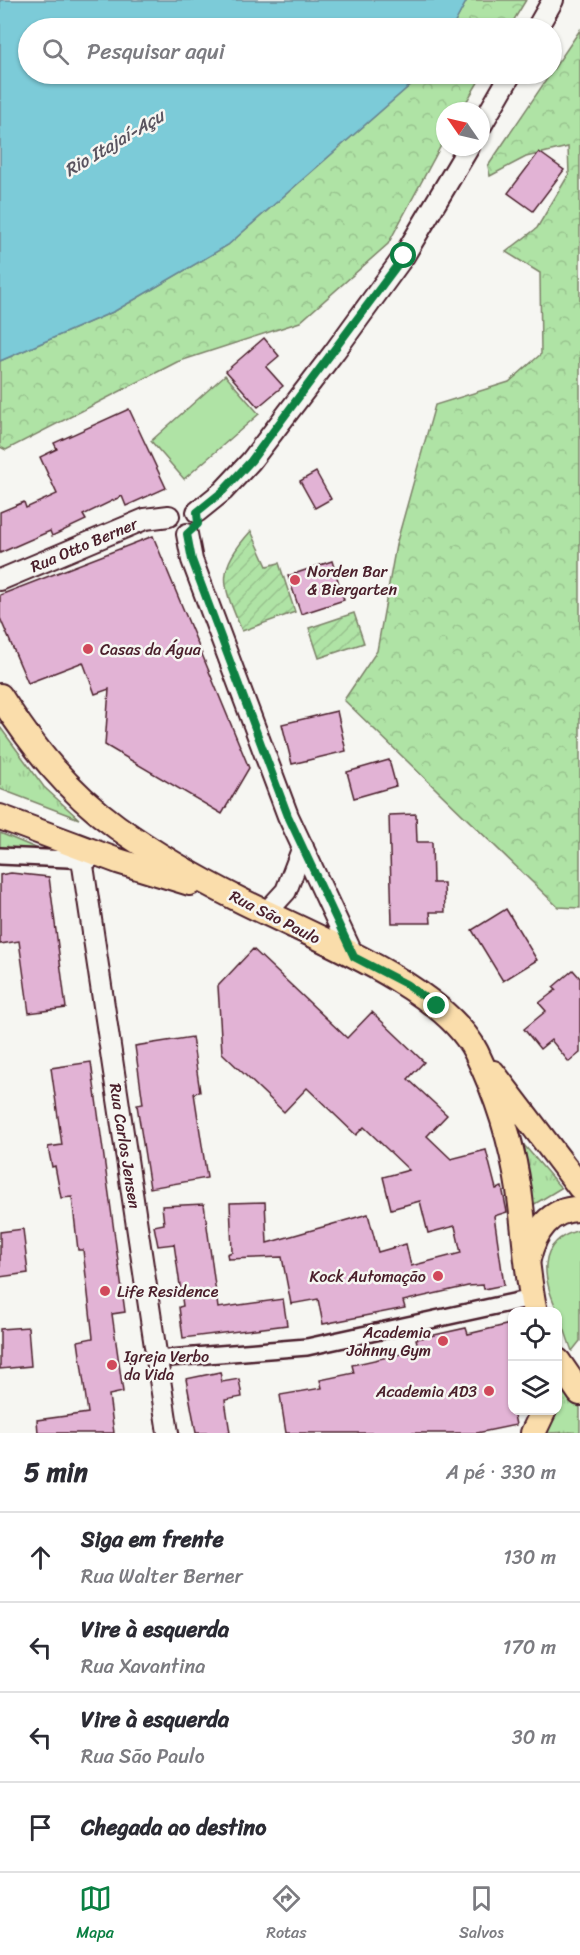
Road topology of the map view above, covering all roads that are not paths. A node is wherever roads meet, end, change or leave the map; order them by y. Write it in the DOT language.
graph roads {
  1 [pos="553,0"];
  2 [pos="543,18"];
  3 [pos="506,84"];
  4 [pos="490,111"];
  5 [pos="464,156"];
  6 [pos="197,512"];
  7 [pos="169,516"];
  8 [pos="187,534"];
  9 [pos="0,580"];
  10 [pos="0,696"];
  11 [pos="0,817"];
  12 [pos="303,847"];
  13 [pos="0,856"];
  14 [pos="82,859"];
  15 [pos="118,861"];
  16 [pos="235,898"];
  17 [pos="266,913"];
  18 [pos="354,957"];
  19 [pos="475,1050"];
  20 [pos="580,1187"];
  21 [pos="580,1209"];
  22 [pos="526,1267"];
  23 [pos="534,1305"];
  24 [pos="157,1359"];
  25 [pos="562,1367"];
  26 [pos="580,1393"];
  27 [pos="542,1415"];
  28 [pos="168,1433"];
  29 [pos="533,1433"];
  1 -- 2 [label="street"];
  3 -- 4 [label="street"];
  5 -- 6 [label="street"];
  6 -- 7 [label="street"];
  6 -- 8 [label="street"];
  7 -- 8 [label="street"];
  7 -- 9 [label="street, Rua Otto Berner"];
  8 -- 12 [label="street"];
  10 -- 16 [label="main road, Rua São Paulo"];
  11 -- 15 [label="main road"];
  12 -- 17 [label="street"];
  12 -- 18 [label="street"];
  13 -- 14 [label="street"];
  14 -- 15 [label="street"];
  14 -- 24 [label="street, Rua Carlos Jensen"];
  15 -- 16 [label="main road"];
  16 -- 17 [label="main road, Rua São Paulo"];
  17 -- 18 [label="main road, Rua São Paulo"];
  18 -- 19 [label="main road, Rua São Paulo"];
  19 -- 20 [label="main road"];
  19 -- 22 [label="main road, Rua São Paulo"];
  21 -- 22 [label="main road, Rua São Paulo"];
  22 -- 23 [label="main road, Rua São Paulo"];
  23 -- 24 [label="street"];
  24 -- 28 [label="street, Rua Carlos Jensen"];
  25 -- 26 [label="main road"];
  27 -- 29 [label="main road"];
}
